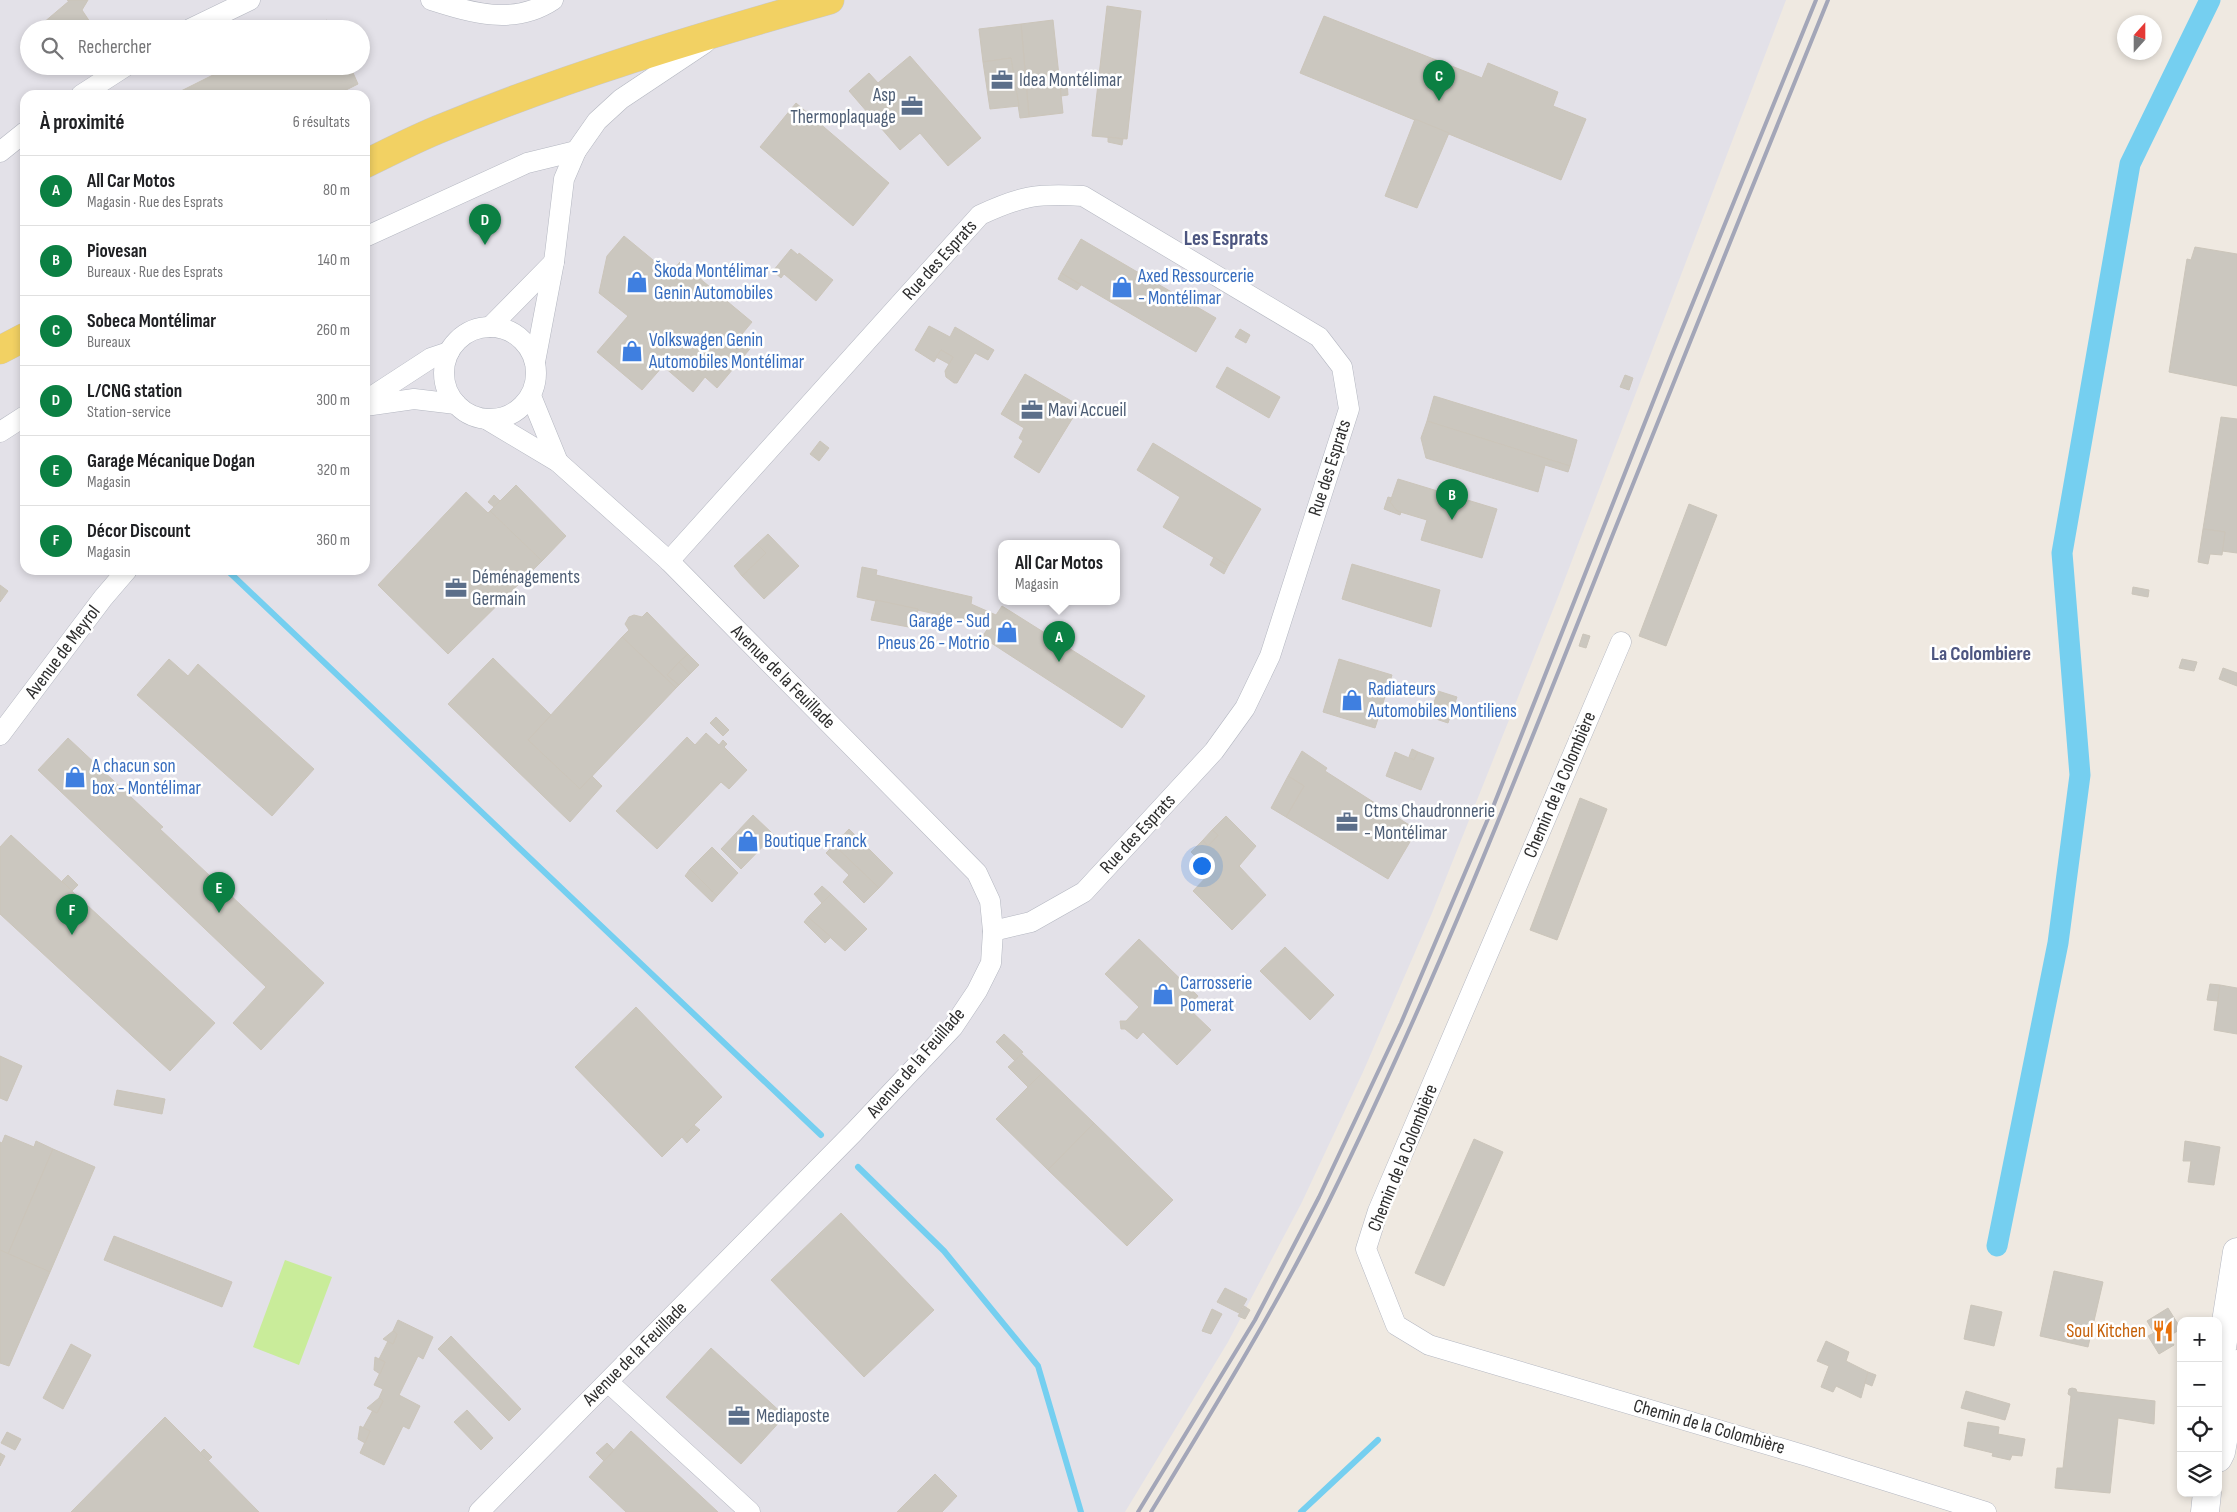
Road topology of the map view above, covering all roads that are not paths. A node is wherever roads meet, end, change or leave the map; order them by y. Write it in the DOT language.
graph roads {
  1 [pos="250,0"];
  2 [pos="431,0"];
  3 [pos="553,0"];
  4 [pos="830,0"];
  5 [pos="209,20"];
  6 [pos="726,29"];
  7 [pos="112,75"];
  8 [pos="89,90"];
  9 [pos="20,136"];
  10 [pos="576,151"];
  11 [pos="0,152"];
  12 [pos="370,162"];
  13 [pos="370,235"];
  14 [pos="554,262"];
  15 [pos="490,327"];
  16 [pos="20,340"];
  17 [pos="0,350"];
  18 [pos="449,352"];
  19 [pos="535,362"];
  20 [pos="530,396"];
  21 [pos="370,398"];
  22 [pos="456,404"];
  23 [pos="370,405"];
  24 [pos="20,419"];
  25 [pos="486,419"];
  26 [pos="0,432"];
  27 [pos="558,462"];
  28 [pos="669,561"];
  29 [pos="123,575"];
  30 [pos="1622,642"];
  31 [pos="0,736"];
  32 [pos="993,931"];
  33 [pos="2237,1252"];
  34 [pos="2220,1362"];
  35 [pos="2237,1364"];
  36 [pos="608,1382"];
  37 [pos="2221,1452"];
  38 [pos="2206,1497"];
  39 [pos="479,1512"];
  40 [pos="750,1512"];
  41 [pos="1986,1512"];
  42 [pos="2204,1512"];
  1 -- 5 [label="street"];
  2 -- 3 [label="street"];
  4 -- 6 [label="main road"];
  6 -- 10 [label="street"];
  6 -- 12 [label="main road"];
  7 -- 8 [label="street"];
  9 -- 11 [label="street"];
  10 -- 13 [label="street"];
  10 -- 14 [label="street"];
  14 -- 15 [label="street"];
  14 -- 19 [label="street"];
  15 -- 18 [label="street"];
  15 -- 19 [label="street"];
  16 -- 17 [label="main road"];
  18 -- 21 [label="street"];
  18 -- 22 [label="street"];
  19 -- 20 [label="street"];
  20 -- 25 [label="street"];
  20 -- 27 [label="street, Avenue de la Feuillade"];
  22 -- 23 [label="street"];
  22 -- 25 [label="street"];
  24 -- 26 [label="street"];
  25 -- 27 [label="street, Avenue de la Feuillade"];
  27 -- 28 [label="street, Avenue de la Feuillade"];
  28 -- 32 [label="street, Avenue de la Feuillade"];
  28 -- 32 [label="street, Rue des Esprats"];
  29 -- 31 [label="street, Avenue de Meyrol"];
  30 -- 41 [label="street, Chemin de la Colombière"];
  32 -- 36 [label="street, Avenue de la Feuillade"];
  33 -- 34 [label="main road"];
  35 -- 37 [label="main road"];
  36 -- 39 [label="street, Avenue de la Feuillade"];
  36 -- 40 [label="street"];
  38 -- 42 [label="main road"];
}
